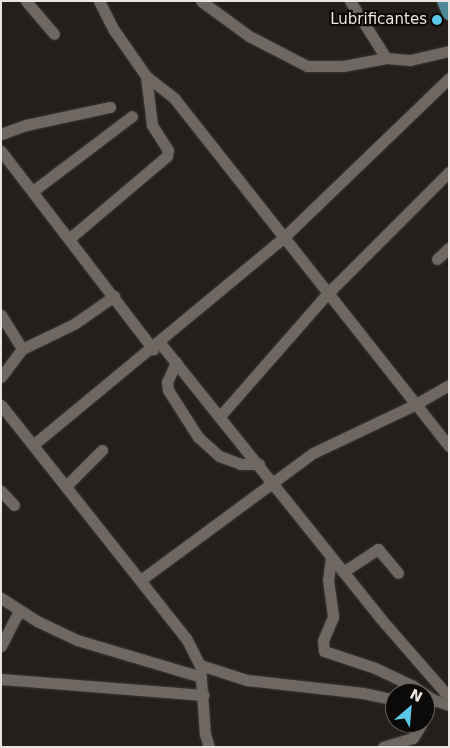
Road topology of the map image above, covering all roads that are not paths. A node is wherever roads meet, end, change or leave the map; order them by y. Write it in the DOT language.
graph roads {
  1 [pos="26,1"];
  2 [pos="99,1"];
  3 [pos="201,1"];
  4 [pos="350,1"];
  5 [pos="444,1"];
  6 [pos="449,13"];
  7 [pos="54,34"];
  8 [pos="449,52"];
  9 [pos="386,58"];
  10 [pos="146,76"];
  11 [pos="449,78"];
  12 [pos="110,106"];
  13 [pos="132,116"];
  14 [pos="1,134"];
  15 [pos="1,151"];
  16 [pos="449,172"];
  17 [pos="33,191"];
  18 [pos="70,238"];
  19 [pos="284,238"];
  20 [pos="449,248"];
  21 [pos="437,259"];
  22 [pos="327,294"];
  23 [pos="114,296"];
  24 [pos="1,315"];
  25 [pos="156,346"];
  26 [pos="22,349"];
  27 [pos="176,362"];
  28 [pos="1,377"];
  29 [pos="449,385"];
  30 [pos="1,405"];
  31 [pos="414,405"];
  32 [pos="221,415"];
  33 [pos="33,445"];
  34 [pos="449,446"];
  35 [pos="102,450"];
  36 [pos="258,464"];
  37 [pos="273,483"];
  38 [pos="66,486"];
  39 [pos="1,491"];
  40 [pos="14,505"];
  41 [pos="331,557"];
  42 [pos="343,572"];
  43 [pos="398,573"];
  44 [pos="142,579"];
  45 [pos="1,598"];
  46 [pos="19,611"];
  47 [pos="1,646"];
  48 [pos="200,671"];
  49 [pos="1,679"];
  50 [pos="407,683"];
  51 [pos="203,695"];
  52 [pos="449,697"];
  53 [pos="385,698"];
  54 [pos="449,705"];
  55 [pos="435,706"];
  56 [pos="416,733"];
  57 [pos="209,747"];
  58 [pos="383,747"];
  1 -- 7 [label="street"];
  2 -- 10 [label="street"];
  3 -- 9 [label="street"];
  4 -- 9 [label="street"];
  5 -- 6 [label="main road"];
  8 -- 9 [label="street"];
  10 -- 18 [label="street"];
  10 -- 19 [label="street"];
  11 -- 19 [label="street"];
  12 -- 14 [label="street"];
  13 -- 17 [label="street"];
  15 -- 17 [label="street"];
  16 -- 22 [label="street"];
  17 -- 18 [label="street"];
  18 -- 23 [label="street"];
  19 -- 22 [label="street"];
  19 -- 25 [label="street"];
  20 -- 21 [label="street"];
  22 -- 31 [label="street"];
  22 -- 32 [label="street"];
  23 -- 25 [label="street"];
  23 -- 26 [label="street"];
  24 -- 26 [label="street"];
  25 -- 27 [label="street"];
  25 -- 33 [label="street"];
  26 -- 28 [label="street"];
  27 -- 32 [label="street"];
  27 -- 36 [label="street"];
  29 -- 31 [label="street"];
  30 -- 33 [label="street"];
  31 -- 34 [label="street"];
  31 -- 37 [label="street"];
  32 -- 36 [label="street"];
  33 -- 38 [label="street"];
  35 -- 38 [label="street"];
  36 -- 37 [label="street"];
  37 -- 41 [label="street"];
  37 -- 44 [label="street"];
  38 -- 44 [label="street"];
  39 -- 40 [label="street"];
  41 -- 42 [label="street"];
  41 -- 50 [label="street"];
  42 -- 43 [label="street"];
  42 -- 52 [label="street"];
  44 -- 48 [label="street"];
  45 -- 46 [label="street"];
  46 -- 47 [label="street"];
  46 -- 48 [label="street"];
  48 -- 51 [label="street"];
  48 -- 53 [label="street"];
  49 -- 51 [label="street"];
  51 -- 57 [label="street"];
  54 -- 55 [label="street"];
  56 -- 58 [label="street"];
}
